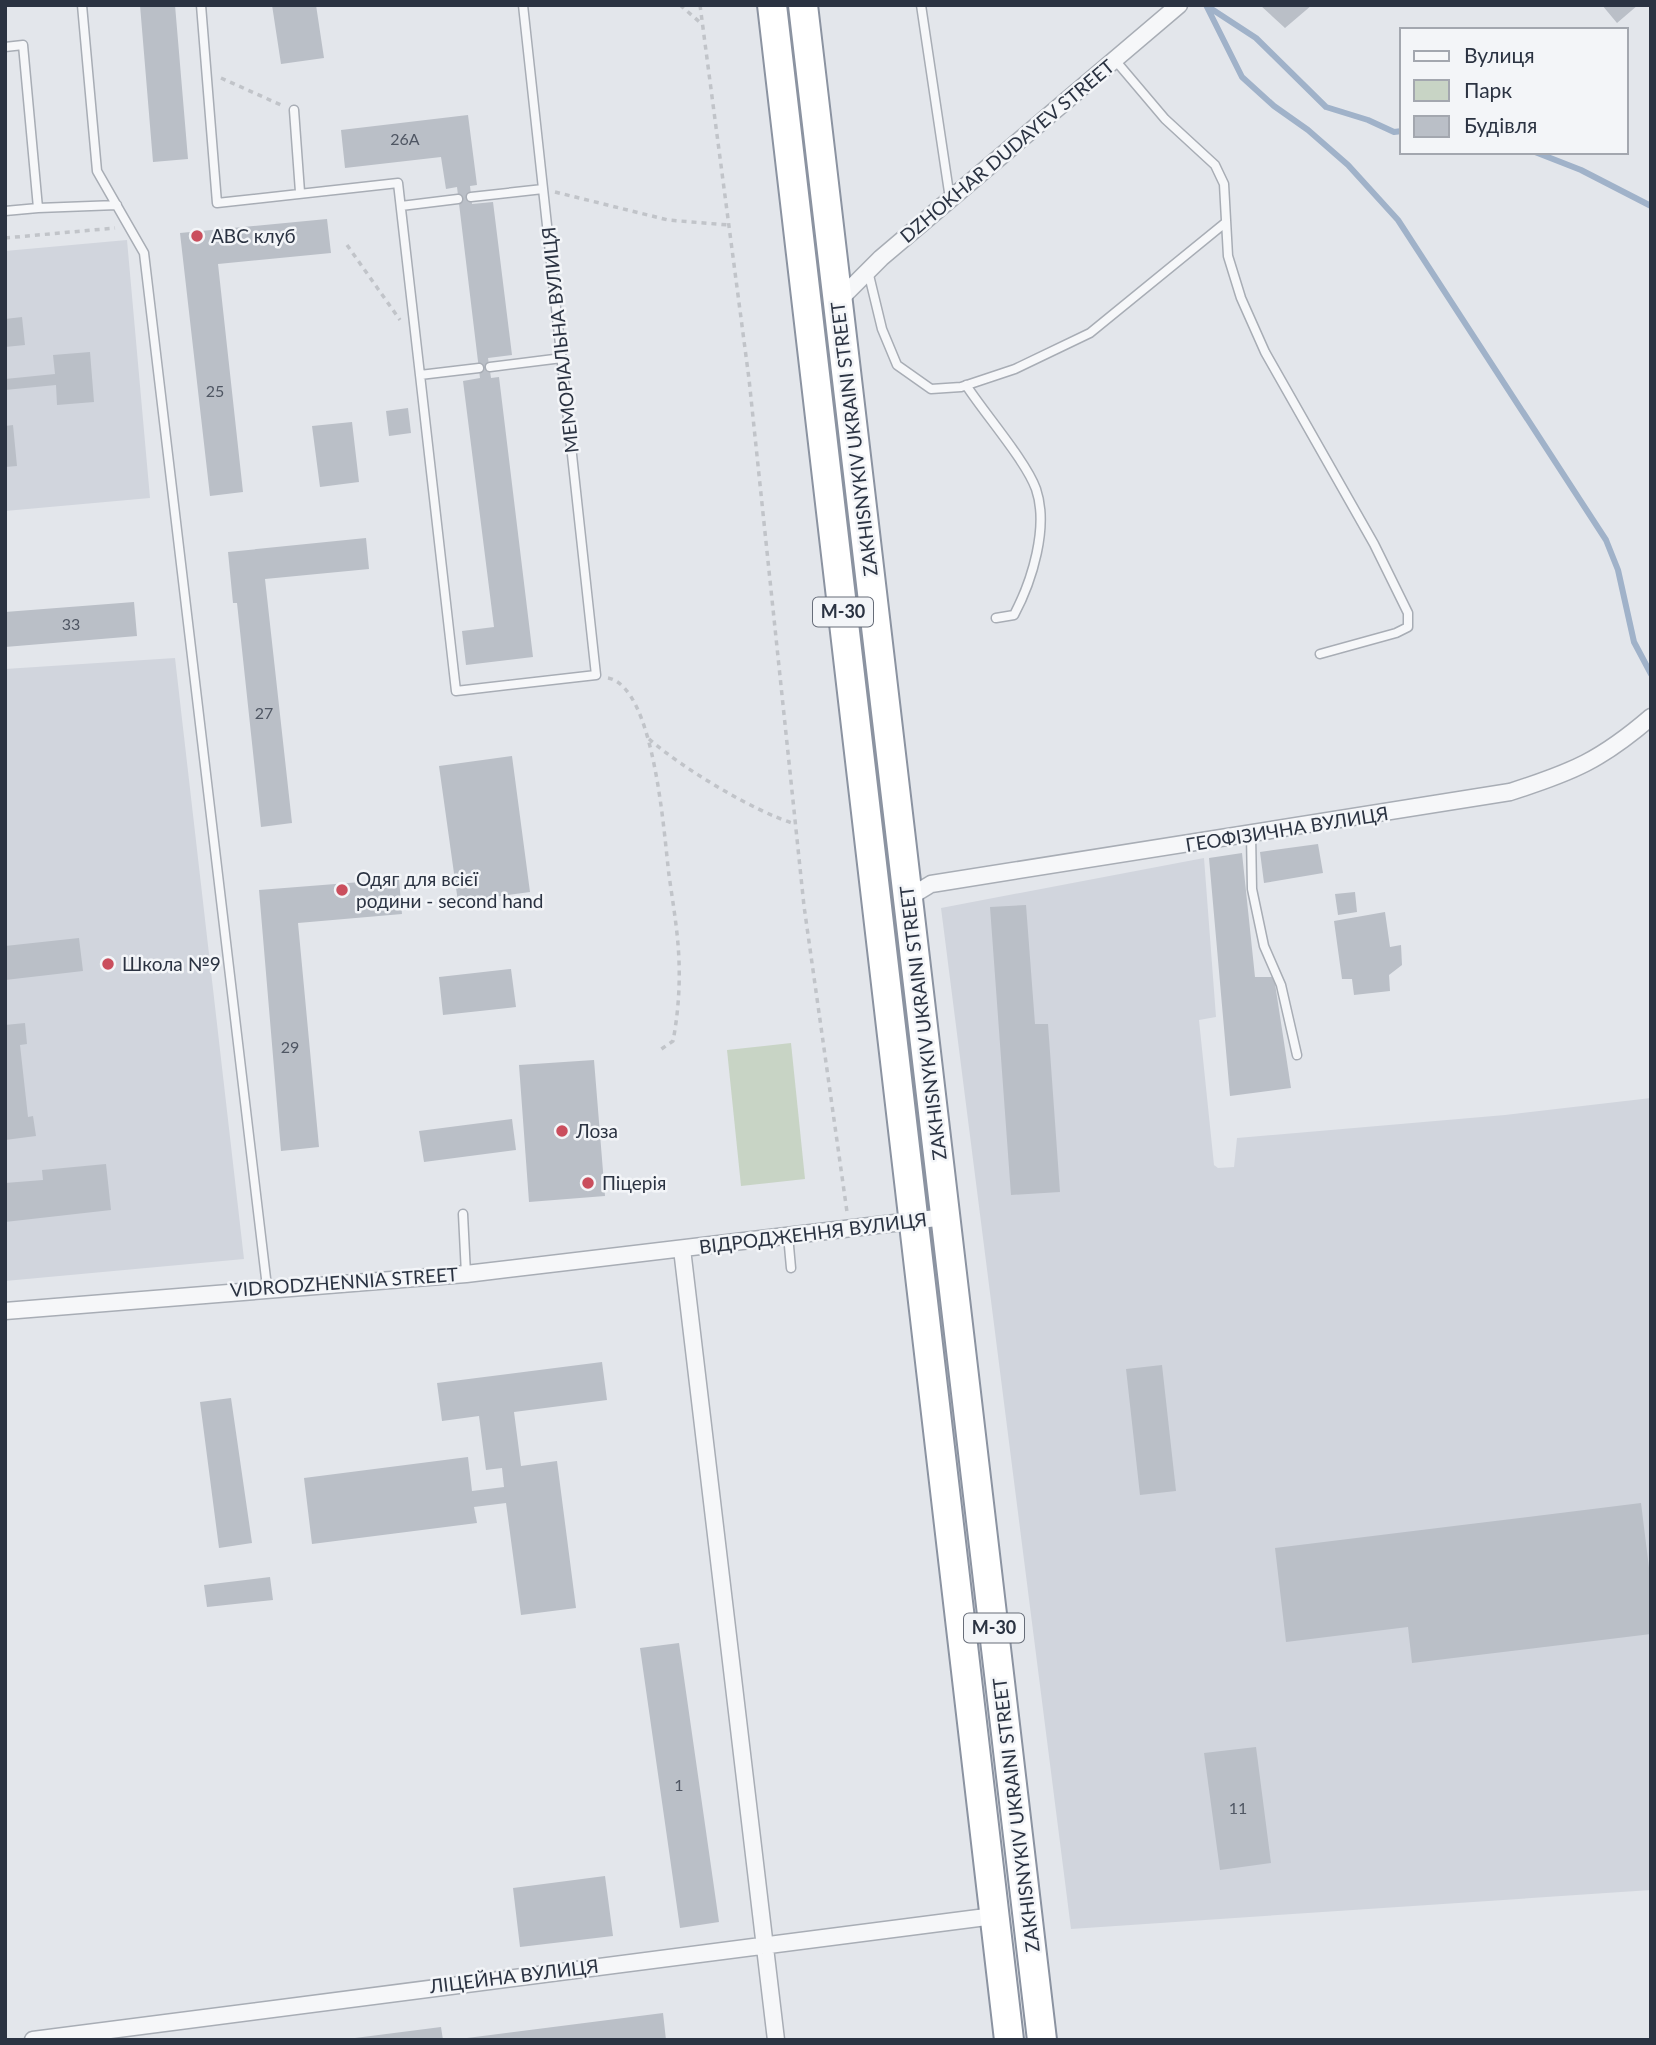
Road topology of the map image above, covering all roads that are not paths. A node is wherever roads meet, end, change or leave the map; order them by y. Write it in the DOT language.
graph roads {
  1 [pos="82,5"];
  2 [pos="201,5"];
  3 [pos="523,5"];
  4 [pos="772,5"];
  5 [pos="803,5"];
  6 [pos="921,5"];
  7 [pos="1179,5"];
  8 [pos="5,47"];
  9 [pos="1115,60"];
  10 [pos="294,110"];
  11 [pos="543,189"];
  12 [pos="300,192"];
  13 [pos="471,197"];
  14 [pos="458,199"];
  15 [pos="950,199"];
  16 [pos="117,205"];
  17 [pos="401,206"];
  18 [pos="38,208"];
  19 [pos="5,211"];
  20 [pos="1225,223"];
  21 [pos="868,271"];
  22 [pos="838,301"];
  23 [pos="562,358"];
  24 [pos="490,366"];
  25 [pos="479,368"];
  26 [pos="420,374"];
  27 [pos="966,385"];
  28 [pos="996,618"];
  29 [pos="1320,654"];
  30 [pos="1651,717"];
  31 [pos="1251,834"];
  32 [pos="908,898"];
  33 [pos="1297,1055"];
  34 [pos="463,1214"];
  35 [pos="946,1217"];
  36 [pos="915,1220"];
  37 [pos="788,1235"];
  38 [pos="681,1249"];
  39 [pos="791,1268"];
  40 [pos="466,1274"];
  41 [pos="267,1287"];
  42 [pos="5,1311"];
  43 [pos="995,1916"];
  44 [pos="764,1944"];
  45 [pos="33,2040"];
  46 [pos="776,2040"];
  47 [pos="1009,2040"];
  48 [pos="1042,2040"];
  1 -- 16 [label="lane"];
  2 -- 12 [label="lane"];
  3 -- 11 [label="lane, МЕМОРІАЛЬНА ВУЛИЦЯ"];
  4 -- 36 [label="highway, ZAKHISNYKIV UKRAINI STREET / М-30"];
  5 -- 22 [label="highway, ZAKHISNYKIV UKRAINI STREET / М-30"];
  6 -- 15 [label="lane"];
  7 -- 9 [label="street, DZHOKHAR DUDAYEV STREET"];
  8 -- 18 [label="lane"];
  9 -- 15 [label="street, DZHOKHAR DUDAYEV STREET"];
  9 -- 20 [label="lane"];
  10 -- 12 [label="lane"];
  11 -- 13 [label="lane"];
  11 -- 23 [label="lane, МЕМОРІАЛЬНА ВУЛИЦЯ"];
  12 -- 17 [label="lane"];
  14 -- 17 [label="lane"];
  15 -- 21 [label="street, DZHOKHAR DUDAYEV STREET"];
  16 -- 18 [label="lane"];
  16 -- 41 [label="lane"];
  17 -- 26 [label="lane"];
  18 -- 19 [label="lane"];
  20 -- 27 [label="lane"];
  20 -- 29 [label="lane"];
  21 -- 22 [label="street, DZHOKHAR DUDAYEV STREET"];
  21 -- 27 [label="lane"];
  22 -- 32 [label="highway, ZAKHISNYKIV UKRAINI STREET / М-30"];
  23 -- 24 [label="lane"];
  23 -- 26 [label="lane, МЕМОРІАЛЬНА ВУЛИЦЯ"];
  25 -- 26 [label="lane"];
  27 -- 28 [label="lane"];
  30 -- 31 [label="street, ГЕОФІЗИЧНА ВУЛИЦЯ"];
  31 -- 32 [label="street, ГЕОФІЗИЧНА ВУЛИЦЯ"];
  31 -- 33 [label="lane"];
  32 -- 35 [label="highway, ZAKHISNYKIV UKRAINI STREET / М-30"];
  34 -- 40 [label="lane"];
  35 -- 36 [label="street, ВІДРОДЖЕННЯ ВУЛИЦЯ"];
  35 -- 48 [label="highway, ZAKHISNYKIV UKRAINI STREET / М-30"];
  36 -- 37 [label="street, ВІДРОДЖЕННЯ ВУЛИЦЯ"];
  36 -- 43 [label="highway, ZAKHISNYKIV UKRAINI STREET / М-30"];
  37 -- 38 [label="street, ВІДРОДЖЕННЯ ВУЛИЦЯ"];
  37 -- 39 [label="lane"];
  38 -- 40 [label="street, VIDRODZHENNIA STREET"];
  38 -- 44 [label="street"];
  40 -- 41 [label="street, VIDRODZHENNIA STREET"];
  41 -- 42 [label="street, VIDRODZHENNIA STREET"];
  43 -- 44 [label="street, ЛІЦЕЙНА ВУЛИЦЯ"];
  43 -- 47 [label="highway, ZAKHISNYKIV UKRAINI STREET / М-30"];
  44 -- 45 [label="street, ЛІЦЕЙНА ВУЛИЦЯ"];
  44 -- 46 [label="street"];
}
